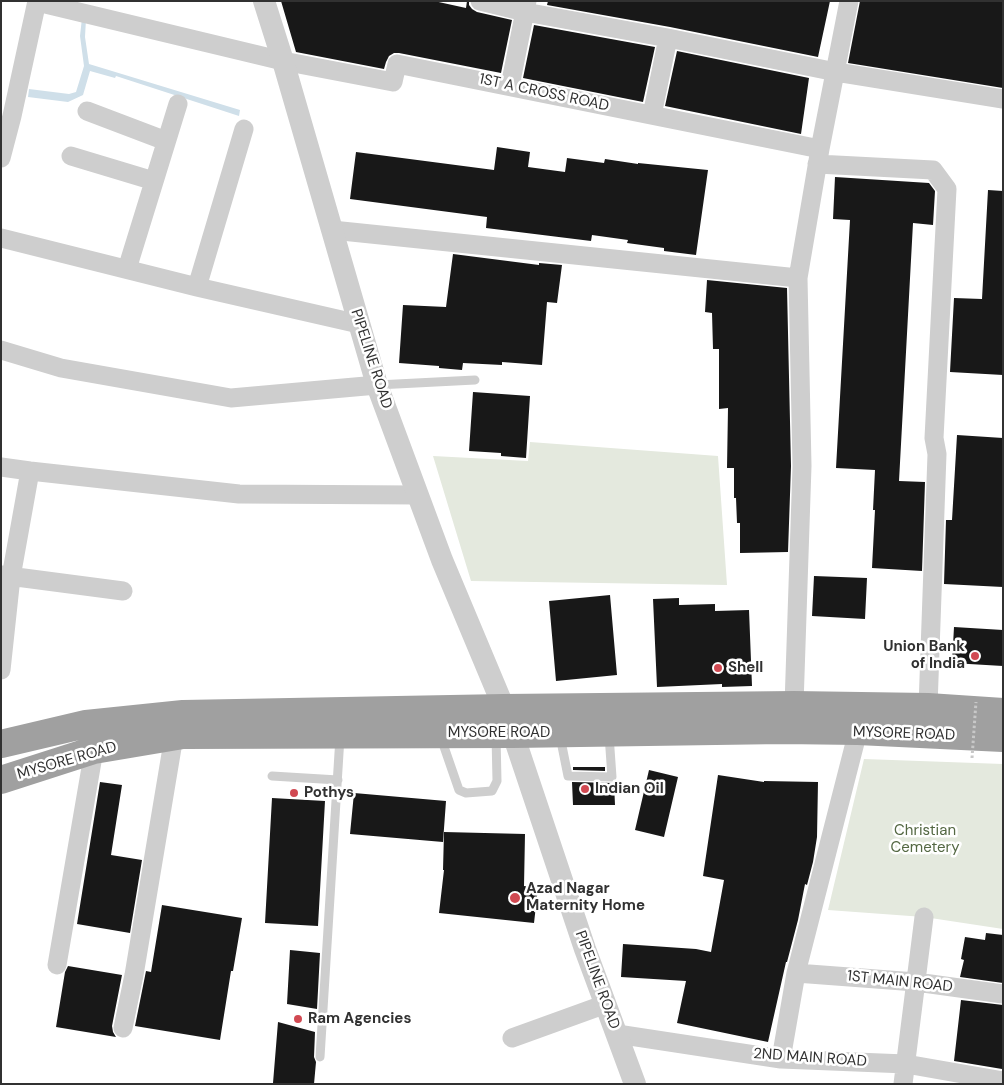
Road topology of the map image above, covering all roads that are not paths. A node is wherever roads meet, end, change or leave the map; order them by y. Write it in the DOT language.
graph roads {
  1 [pos="37,1"];
  2 [pos="264,1"];
  3 [pos="480,1"];
  4 [pos="849,1"];
  5 [pos="526,6"];
  6 [pos="668,38"];
  7 [pos="283,61"];
  8 [pos="836,72"];
  9 [pos="510,86"];
  10 [pos="1003,99"];
  11 [pos="178,104"];
  12 [pos="87,111"];
  13 [pos="652,115"];
  14 [pos="244,128"];
  15 [pos="166,141"];
  16 [pos="71,156"];
  17 [pos="818,156"];
  18 [pos="1,158"];
  19 [pos="154,181"];
  20 [pos="332,230"];
  21 [pos="1,238"];
  22 [pos="127,269"];
  23 [pos="798,278"];
  24 [pos="197,287"];
  25 [pos="359,324"];
  26 [pos="1,350"];
  27 [pos="475,380"];
  28 [pos="377,385"];
  29 [pos="1,467"];
  30 [pos="30,471"];
  31 [pos="418,495"];
  32 [pos="6,576"];
  33 [pos="123,591"];
  34 [pos="1,670"];
  35 [pos="794,705"];
  36 [pos="928,707"];
  37 [pos="504,708"];
  38 [pos="1003,712"];
  39 [pos="858,731"];
  40 [pos="609,732"];
  41 [pos="560,733"];
  42 [pos="341,734"];
  43 [pos="440,734"];
  44 [pos="504,734"];
  45 [pos="174,736"];
  46 [pos="1003,738"];
  47 [pos="1,744"];
  48 [pos="94,750"];
  49 [pos="272,776"];
  50 [pos="1,780"];
  51 [pos="338,780"];
  52 [pos="924,917"];
  53 [pos="57,965"];
  54 [pos="796,973"];
  55 [pos="916,982"];
  56 [pos="1003,994"];
  57 [pos="606,1004"];
  58 [pos="123,1028"];
  59 [pos="617,1034"];
  60 [pos="512,1038"];
  61 [pos="320,1057"];
  62 [pos="781,1058"];
  63 [pos="906,1064"];
  64 [pos="1003,1081"];
  65 [pos="636,1084"];
  66 [pos="903,1084"];
  1 -- 7 [label="street"];
  1 -- 18 [label="street"];
  2 -- 7 [label="street, PIPELINE ROAD"];
  3 -- 5 [label="street"];
  4 -- 8 [label="street"];
  5 -- 6 [label="street"];
  5 -- 9 [label="street"];
  6 -- 8 [label="street"];
  6 -- 13 [label="street"];
  7 -- 9 [label="street, 1ST A CROSS ROAD"];
  7 -- 20 [label="street, PIPELINE ROAD"];
  8 -- 10 [label="street"];
  8 -- 17 [label="street"];
  9 -- 13 [label="street, 1ST A CROSS ROAD"];
  11 -- 15 [label="street"];
  12 -- 15 [label="street"];
  13 -- 17 [label="street, 1ST A CROSS ROAD"];
  14 -- 24 [label="street"];
  15 -- 19 [label="street"];
  16 -- 19 [label="street"];
  17 -- 23 [label="street"];
  17 -- 36 [label="street, 1ST A CROSS ROAD"];
  19 -- 22 [label="street"];
  20 -- 23 [label="street"];
  20 -- 25 [label="street, PIPELINE ROAD"];
  21 -- 22 [label="street"];
  22 -- 24 [label="street"];
  23 -- 35 [label="street"];
  24 -- 25 [label="street"];
  25 -- 28 [label="street, PIPELINE ROAD"];
  26 -- 28 [label="street"];
  27 -- 28 [label="lane"];
  28 -- 31 [label="street, PIPELINE ROAD"];
  29 -- 30 [label="street"];
  30 -- 31 [label="street"];
  30 -- 32 [label="street"];
  31 -- 37 [label="street, PIPELINE ROAD"];
  32 -- 33 [label="street"];
  32 -- 34 [label="street"];
  35 -- 36 [label="highway, MYSORE ROAD"];
  35 -- 37 [label="highway, MYSORE ROAD"];
  36 -- 38 [label="highway, MYSORE ROAD"];
  37 -- 47 [label="highway, MYSORE ROAD"];
  39 -- 40 [label="highway, MYSORE ROAD"];
  39 -- 46 [label="highway, MYSORE ROAD"];
  39 -- 54 [label="street"];
  40 -- 41 [label="highway, MYSORE ROAD"];
  40 -- 41 [label="lane"];
  41 -- 44 [label="highway, MYSORE ROAD"];
  42 -- 43 [label="highway, MYSORE ROAD"];
  42 -- 45 [label="highway, MYSORE ROAD"];
  42 -- 51 [label="lane"];
  43 -- 44 [label="highway, MYSORE ROAD"];
  43 -- 44 [label="lane"];
  44 -- 57 [label="street, PIPELINE ROAD"];
  45 -- 48 [label="highway, MYSORE ROAD"];
  45 -- 58 [label="street"];
  48 -- 50 [label="highway, MYSORE ROAD"];
  48 -- 53 [label="street"];
  49 -- 51 [label="lane"];
  51 -- 61 [label="lane"];
  52 -- 55 [label="street"];
  54 -- 55 [label="street, 1ST MAIN ROAD"];
  54 -- 62 [label="street"];
  55 -- 56 [label="street, 1ST MAIN ROAD"];
  55 -- 63 [label="street"];
  57 -- 59 [label="street, PIPELINE ROAD"];
  57 -- 60 [label="street"];
  59 -- 62 [label="street, 2ND MAIN ROAD"];
  59 -- 65 [label="street, PIPELINE ROAD"];
  62 -- 63 [label="street, 2ND MAIN ROAD"];
  63 -- 64 [label="street, 2ND MAIN ROAD"];
  63 -- 66 [label="street"];
}
